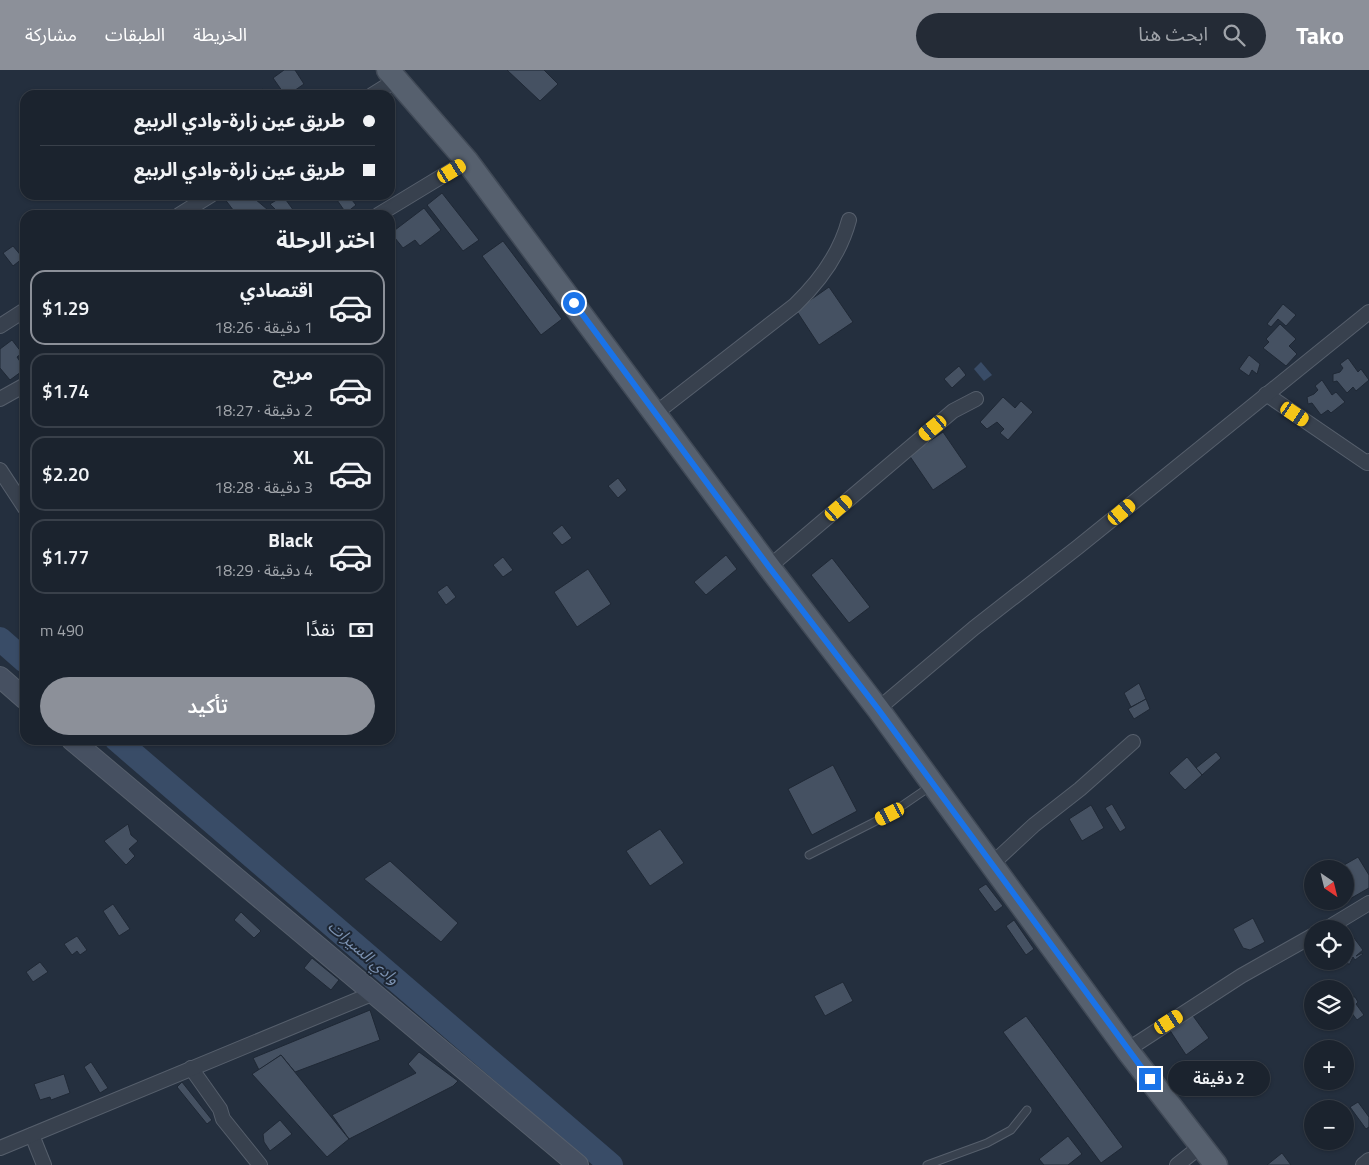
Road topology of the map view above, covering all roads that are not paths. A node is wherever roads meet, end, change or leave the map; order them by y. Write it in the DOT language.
graph roads {
  1 [pos="392,75"];
  2 [pos="377,90"];
  3 [pos="468,161"];
  4 [pos="203,200"];
  5 [pos="187,210"];
  6 [pos="386,210"];
  7 [pos="849,220"];
  8 [pos="1369,312"];
  9 [pos="20,313"];
  10 [pos="0,326"];
  11 [pos="20,388"];
  12 [pos="1266,394"];
  13 [pos="0,399"];
  14 [pos="976,399"];
  15 [pos="656,413"];
  16 [pos="1368,463"];
  17 [pos="0,470"];
  18 [pos="20,500"];
  19 [pos="769,567"];
  20 [pos="0,677"];
  21 [pos="20,695"];
  22 [pos="878,709"];
  23 [pos="1133,742"];
  24 [pos="78,745"];
  25 [pos="934,784"];
  26 [pos="809,855"];
  27 [pos="993,863"];
  28 [pos="1369,903"];
  29 [pos="1341,920"];
  30 [pos="1304,941"];
  31 [pos="374,993"];
  32 [pos="1127,1050"];
  33 [pos="191,1068"];
  34 [pos="1028,1110"];
  35 [pos="32,1135"];
  36 [pos="1202,1146"];
  37 [pos="0,1148"];
  38 [pos="1369,1160"];
  39 [pos="44,1165"];
  40 [pos="260,1165"];
  41 [pos="578,1165"];
  42 [pos="927,1165"];
  43 [pos="1177,1165"];
  44 [pos="1216,1165"];
  45 [pos="1363,1165"];
  1 -- 2 [label="street"];
  1 -- 3 [label="main road"];
  3 -- 6 [label="street"];
  3 -- 15 [label="main road"];
  4 -- 5 [label="street"];
  7 -- 15 [label="street"];
  8 -- 12 [label="street"];
  9 -- 10 [label="street"];
  11 -- 13 [label="street"];
  12 -- 16 [label="street"];
  12 -- 22 [label="street"];
  14 -- 19 [label="street"];
  15 -- 19 [label="main road"];
  17 -- 18 [label="street"];
  19 -- 22 [label="main road"];
  20 -- 21 [label="main road"];
  22 -- 25 [label="main road"];
  23 -- 27 [label="street"];
  24 -- 31 [label="main road"];
  25 -- 26 [label="lane"];
  25 -- 27 [label="main road"];
  27 -- 32 [label="main road"];
  28 -- 29 [label="street"];
  30 -- 32 [label="street"];
  31 -- 33 [label="street"];
  31 -- 41 [label="main road"];
  32 -- 36 [label="main road"];
  33 -- 35 [label="street"];
  33 -- 40 [label="street"];
  34 -- 42 [label="lane"];
  35 -- 37 [label="street"];
  35 -- 39 [label="street"];
  36 -- 43 [label="street"];
  36 -- 44 [label="main road"];
  38 -- 45 [label="street"];
}
